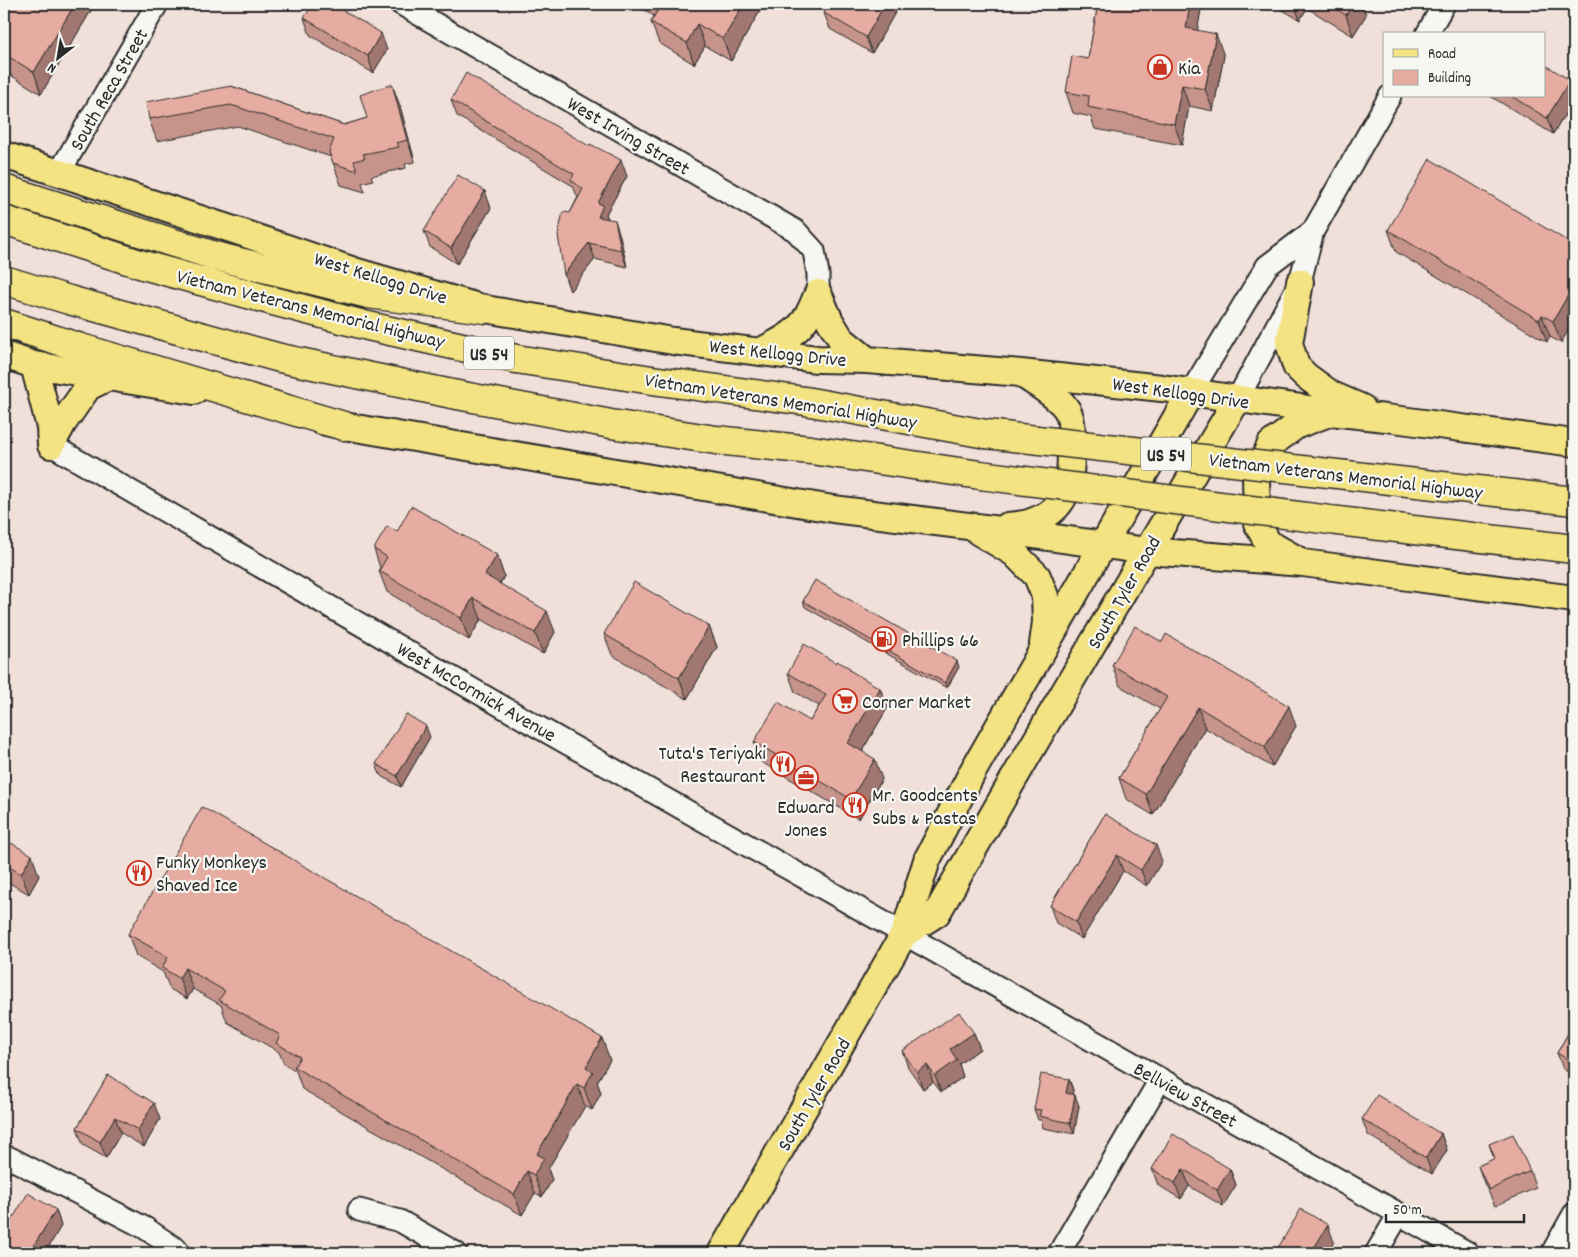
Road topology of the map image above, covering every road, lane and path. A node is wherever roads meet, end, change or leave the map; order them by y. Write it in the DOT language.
graph roads {
  1 [pos="157,4"];
  2 [pos="401,4"];
  3 [pos="1444,4"];
  4 [pos="1428,32"];
  5 [pos="1389,98"];
  6 [pos="4,155"];
  7 [pos="59,173"];
  8 [pos="4,189"];
  9 [pos="4,220"];
  10 [pos="1312,231"];
  11 [pos="4,280"];
  12 [pos="1300,282"];
  13 [pos="818,292"];
  14 [pos="485,309"];
  15 [pos="4,323"];
  16 [pos="760,352"];
  17 [pos="4,355"];
  18 [pos="867,360"];
  19 [pos="34,365"];
  20 [pos="1021,373"];
  21 [pos="108,377"];
  22 [pos="1191,392"];
  23 [pos="1237,400"];
  24 [pos="1330,412"];
  25 [pos="1386,418"];
  26 [pos="344,426"];
  27 [pos="1574,443"];
  28 [pos="51,445"];
  29 [pos="1574,501"];
  30 [pos="981,527"];
  31 [pos="1103,544"];
  32 [pos="1574,549"];
  33 [pos="1147,550"];
  34 [pos="1303,563"];
  35 [pos="1574,600"];
  36 [pos="1043,650"];
  37 [pos="904,934"];
  38 [pos="1160,1080"];
  39 [pos="7,1160"];
  40 [pos="359,1210"];
  41 [pos="1399,1214"];
  42 [pos="1574,1214"];
  43 [pos="179,1253"];
  44 [pos="456,1253"];
  45 [pos="721,1253"];
  46 [pos="1059,1253"];
  47 [pos="1376,1253"];
  48 [pos="1468,1253"];
  49 [pos="1552,1253"];
  1 -- 7 [label="street, South Reca Street"];
  2 -- 13 [label="street, West Irving Street"];
  3 -- 4 [label="street"];
  5 -- 10 [label="street, South Tyler Road"];
  6 -- 7 [label="main road, West Kellogg Drive"];
  7 -- 14 [label="main road, West Kellogg Drive"];
  8 -- 14 [label="highway"];
  9 -- 29 [label="highway, Vietnam Veterans Memorial Highway / US 54, bridge"];
  10 -- 12 [label="street, South Tyler Road"];
  10 -- 22 [label="street, South Tyler Road"];
  11 -- 32 [label="highway, US 54, bridge"];
  12 -- 23 [label="street, South Tyler Road"];
  12 -- 25 [label="main road"];
  13 -- 16 [label="main road"];
  13 -- 18 [label="main road"];
  14 -- 16 [label="main road, West Kellogg Drive"];
  15 -- 26 [label="highway"];
  16 -- 18 [label="main road, West Kellogg Drive"];
  17 -- 19 [label="main road"];
  18 -- 20 [label="main road, West Kellogg Drive"];
  19 -- 21 [label="main road"];
  19 -- 28 [label="main road"];
  20 -- 22 [label="main road, West Kellogg Drive"];
  20 -- 30 [label="main road"];
  21 -- 26 [label="main road"];
  21 -- 28 [label="main road"];
  22 -- 23 [label="main road, West Kellogg Drive"];
  22 -- 31 [label="main road, South Tyler Road"];
  23 -- 24 [label="main road, West Kellogg Drive"];
  23 -- 33 [label="main road, South Tyler Road"];
  24 -- 25 [label="main road, West Kellogg Drive"];
  24 -- 34 [label="main road"];
  25 -- 27 [label="main road, West Kellogg Drive"];
  26 -- 30 [label="main road"];
  28 -- 37 [label="street, West McCormick Avenue"];
  30 -- 31 [label="main road"];
  30 -- 36 [label="main road"];
  31 -- 33 [label="main road"];
  31 -- 36 [label="main road, South Tyler Road"];
  33 -- 34 [label="main road"];
  33 -- 37 [label="main road, South Tyler Road"];
  34 -- 35 [label="main road"];
  36 -- 37 [label="main road, South Tyler Road"];
  37 -- 38 [label="street, Bellview Street"];
  37 -- 45 [label="main road, South Tyler Road"];
  38 -- 41 [label="street, Bellview Street"];
  38 -- 46 [label="street"];
  39 -- 43 [label="street"];
  40 -- 44 [label="street"];
  41 -- 47 [label="street"];
  41 -- 48 [label="street, Bellview Street"];
  42 -- 49 [label="street"];
}
